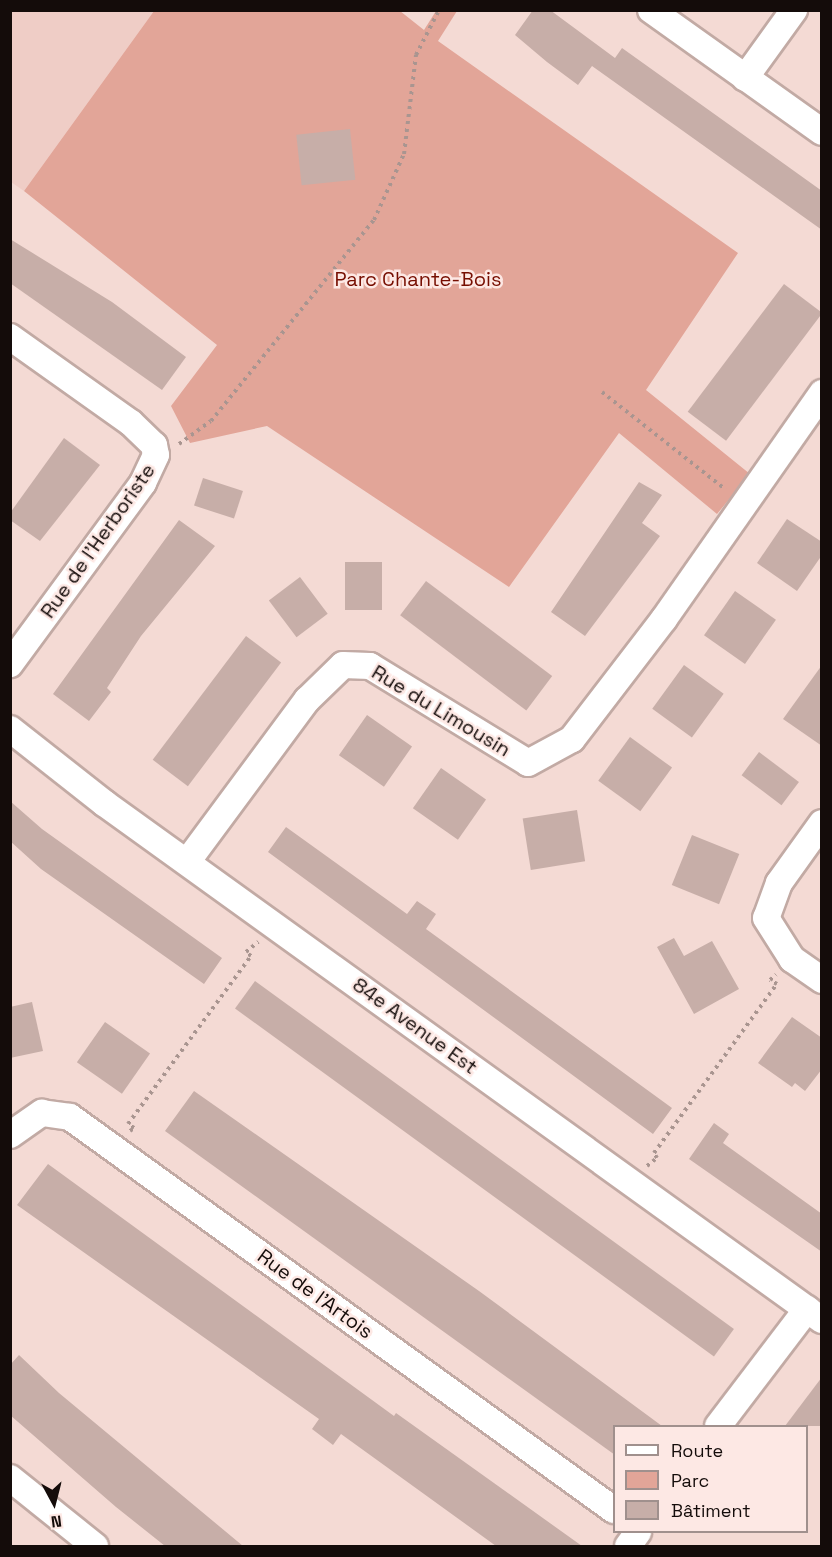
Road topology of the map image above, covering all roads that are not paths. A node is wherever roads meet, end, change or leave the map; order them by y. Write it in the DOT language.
graph roads {
  1 [pos="651,10"];
  2 [pos="794,10"];
  3 [pos="745,78"];
  4 [pos="822,132"];
  5 [pos="10,337"];
  6 [pos="822,393"];
  7 [pos="10,664"];
  8 [pos="10,729"];
  9 [pos="822,823"];
  10 [pos="187,862"];
  11 [pos="822,980"];
  12 [pos="10,1135"];
  13 [pos="814,1315"];
  14 [pos="719,1425"];
  15 [pos="10,1478"];
  16 [pos="613,1509"];
  17 [pos="637,1533"];
  18 [pos="95,1546"];
  19 [pos="628,1546"];
  1 -- 3 [label="street"];
  2 -- 3 [label="street"];
  3 -- 4 [label="street"];
  5 -- 7 [label="street, Rue de l'Herboriste"];
  6 -- 10 [label="street, Rue du Limousin"];
  8 -- 10 [label="street, 84e Avenue Est"];
  9 -- 11 [label="street"];
  10 -- 13 [label="street, 84e Avenue Est"];
  12 -- 16 [label="street, Rue de l'Artois"];
  13 -- 14 [label="street"];
  15 -- 18 [label="street"];
  17 -- 19 [label="street"];
}
